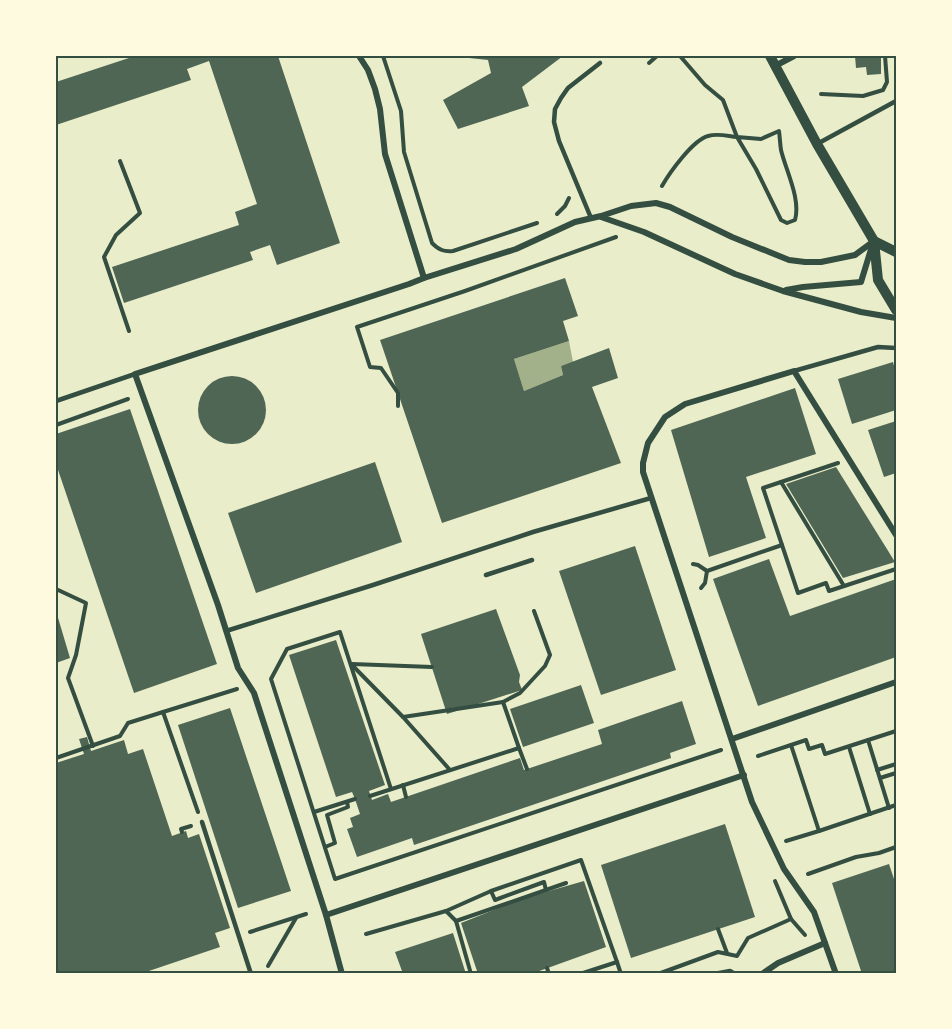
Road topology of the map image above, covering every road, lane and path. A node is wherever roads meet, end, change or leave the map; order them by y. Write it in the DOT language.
graph roads {
  1 [pos="359,56"];
  2 [pos="383,56"];
  3 [pos="657,56"];
  4 [pos="680,56"];
  5 [pos="770,56"];
  6 [pos="794,56"];
  7 [pos="885,56"];
  8 [pos="600,63"];
  9 [pos="649,63"];
  10 [pos="775,66"];
  11 [pos="821,94"];
  12 [pos="897,100"];
  13 [pos="737,137"];
  14 [pos="817,144"];
  15 [pos="120,161"];
  16 [pos="662,186"];
  17 [pos="569,198"];
  18 [pos="555,216"];
  19 [pos="601,216"];
  20 [pos="591,218"];
  21 [pos="545,220"];
  22 [pos="619,236"];
  23 [pos="873,241"];
  24 [pos="897,252"];
  25 [pos="424,278"];
  26 [pos="783,291"];
  27 [pos="897,310"];
  28 [pos="897,318"];
  29 [pos="129,331"];
  30 [pos="897,348"];
  31 [pos="794,371"];
  32 [pos="135,374"];
  33 [pos="128,399"];
  34 [pos="56,401"];
  35 [pos="398,406"];
  36 [pos="56,425"];
  37 [pos="849,459"];
  38 [pos="781,482"];
  39 [pos="651,498"];
  40 [pos="897,535"];
  41 [pos="782,545"];
  42 [pos="532,560"];
  43 [pos="693,564"];
  44 [pos="897,569"];
  45 [pos="706,571"];
  46 [pos="486,575"];
  47 [pos="844,586"];
  48 [pos="701,588"];
  49 [pos="56,589"];
  50 [pos="534,611"];
  51 [pos="226,631"];
  52 [pos="351,664"];
  53 [pos="432,667"];
  54 [pos="897,682"];
  55 [pos="248,686"];
  56 [pos="503,702"];
  57 [pos="163,712"];
  58 [pos="403,717"];
  59 [pos="896,732"];
  60 [pos="868,740"];
  61 [pos="733,742"];
  62 [pos="791,745"];
  63 [pos="93,746"];
  64 [pos="849,747"];
  65 [pos="519,748"];
  66 [pos="758,756"];
  67 [pos="56,758"];
  68 [pos="897,764"];
  69 [pos="526,769"];
  70 [pos="450,770"];
  71 [pos="877,770"];
  72 [pos="897,773"];
  73 [pos="744,775"];
  74 [pos="880,778"];
  75 [pos="403,785"];
  76 [pos="391,789"];
  77 [pos="370,796"];
  78 [pos="406,797"];
  79 [pos="355,799"];
  80 [pos="347,802"];
  81 [pos="538,803"];
  82 [pos="897,805"];
  83 [pos="889,808"];
  84 [pos="541,811"];
  85 [pos="314,812"];
  86 [pos="870,814"];
  87 [pos="202,822"];
  88 [pos="819,831"];
  89 [pos="182,832"];
  90 [pos="786,841"];
  91 [pos="325,847"];
  92 [pos="897,847"];
  93 [pos="808,874"];
  94 [pos="516,882"];
  95 [pos="566,883"];
  96 [pos="546,890"];
  97 [pos="491,891"];
  98 [pos="519,891"];
  99 [pos="521,899"];
  100 [pos="446,911"];
  101 [pos="306,914"];
  102 [pos="326,915"];
  103 [pos="297,917"];
  104 [pos="791,919"];
  105 [pos="456,921"];
  106 [pos="718,929"];
  107 [pos="366,934"];
  108 [pos="238,935"];
  109 [pos="825,943"];
  110 [pos="727,953"];
  111 [pos="617,962"];
  112 [pos="268,966"];
  113 [pos="251,974"];
  114 [pos="342,974"];
  115 [pos="471,974"];
  116 [pos="580,974"];
  117 [pos="621,974"];
  118 [pos="658,974"];
  119 [pos="714,974"];
  120 [pos="735,974"];
  121 [pos="762,974"];
  122 [pos="836,974"];
  1 -- 25 [label="street"];
  2 -- 21 [label="path"];
  3 -- 9 [label="path"];
  4 -- 13 [label="path"];
  5 -- 10 [label="street"];
  6 -- 10 [label="street"];
  7 -- 11 [label="path"];
  8 -- 20 [label="lane"];
  10 -- 14 [label="street"];
  12 -- 14 [label="lane"];
  13 -- 13 [label="path"];
  13 -- 16 [label="path"];
  14 -- 23 [label="street"];
  15 -- 29 [label="path"];
  17 -- 18 [label="path"];
  19 -- 20 [label="street"];
  19 -- 23 [label="street"];
  19 -- 26 [label="street"];
  20 -- 25 [label="street"];
  22 -- 35 [label="path"];
  23 -- 24 [label="street"];
  23 -- 26 [label="street"];
  23 -- 27 [label="street"];
  25 -- 32 [label="street"];
  26 -- 28 [label="street"];
  30 -- 31 [label="lane"];
  31 -- 37 [label="street"];
  31 -- 39 [label="street"];
  32 -- 34 [label="lane"];
  32 -- 51 [label="street"];
  33 -- 36 [label="path"];
  37 -- 38 [label="path"];
  37 -- 40 [label="street"];
  38 -- 41 [label="path"];
  38 -- 47 [label="path"];
  39 -- 51 [label="lane"];
  39 -- 61 [label="street"];
  41 -- 45 [label="path"];
  41 -- 47 [label="path"];
  42 -- 46 [label="lane"];
  43 -- 45 [label="path"];
  44 -- 47 [label="path"];
  45 -- 48 [label="path"];
  49 -- 63 [label="path"];
  50 -- 56 [label="path"];
  51 -- 55 [label="street"];
  52 -- 53 [label="path"];
  52 -- 58 [label="path"];
  52 -- 76 [label="path"];
  52 -- 85 [label="path"];
  54 -- 61 [label="street"];
  55 -- 57 [label="path"];
  55 -- 102 [label="street"];
  56 -- 58 [label="path"];
  56 -- 65 [label="path"];
  57 -- 63 [label="path"];
  57 -- 87 [label="path"];
  58 -- 70 [label="path"];
  59 -- 60 [label="path"];
  60 -- 64 [label="path"];
  60 -- 71 [label="path"];
  61 -- 73 [label="street"];
  61 -- 84 [label="path"];
  62 -- 64 [label="path"];
  62 -- 66 [label="path"];
  62 -- 88 [label="path"];
  63 -- 67 [label="path"];
  64 -- 86 [label="path"];
  65 -- 69 [label="path"];
  65 -- 70 [label="path"];
  68 -- 71 [label="path"];
  70 -- 75 [label="path"];
  71 -- 74 [label="path"];
  72 -- 74 [label="path"];
  73 -- 102 [label="street"];
  73 -- 109 [label="street"];
  74 -- 83 [label="path"];
  75 -- 76 [label="path"];
  75 -- 78 [label="path"];
  76 -- 77 [label="path"];
  79 -- 80 [label="path"];
  80 -- 85 [label="path"];
  80 -- 91 [label="path"];
  81 -- 84 [label="path"];
  82 -- 83 [label="path"];
  83 -- 86 [label="path"];
  84 -- 91 [label="path"];
  85 -- 91 [label="path"];
  86 -- 88 [label="path"];
  87 -- 89 [label="path"];
  87 -- 108 [label="lane"];
  88 -- 90 [label="path"];
  92 -- 93 [label="path"];
  94 -- 97 [label="path"];
  94 -- 98 [label="path"];
  94 -- 111 [label="path"];
  95 -- 96 [label="path"];
  96 -- 98 [label="path"];
  96 -- 99 [label="path"];
  97 -- 98 [label="path"];
  97 -- 100 [label="path"];
  98 -- 99 [label="path"];
  99 -- 105 [label="path"];
  100 -- 105 [label="path"];
  100 -- 107 [label="path"];
  101 -- 103 [label="path"];
  102 -- 114 [label="street"];
  103 -- 108 [label="path"];
  103 -- 112 [label="path"];
  104 -- 110 [label="path"];
  105 -- 115 [label="path"];
  106 -- 110 [label="path"];
  108 -- 113 [label="lane"];
  109 -- 121 [label="street"];
  109 -- 122 [label="street"];
  110 -- 118 [label="path"];
  111 -- 116 [label="path"];
  111 -- 117 [label="path"];
  119 -- 120 [label="lane"];
}
